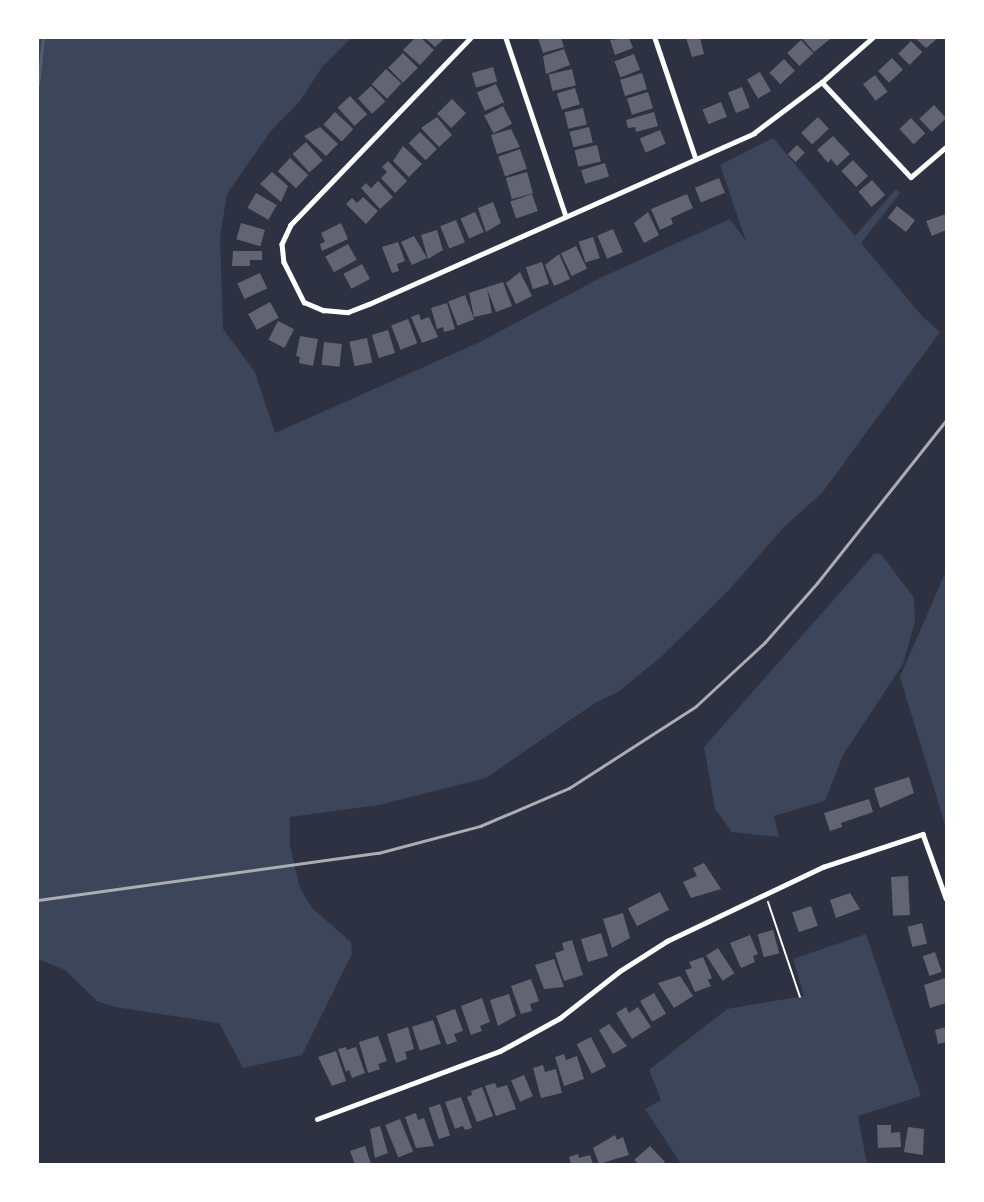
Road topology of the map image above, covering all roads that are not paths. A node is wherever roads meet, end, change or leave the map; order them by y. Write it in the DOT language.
graph roads {
  1 [pos="471,38"];
  2 [pos="506,38"];
  3 [pos="655,38"];
  4 [pos="873,38"];
  5 [pos="822,82"];
  6 [pos="946,147"];
  7 [pos="695,156"];
  8 [pos="566,216"];
  9 [pos="946,898"];
  10 [pos="316,1119"];
  1 -- 8 [label="street"];
  2 -- 8 [label="street"];
  3 -- 7 [label="street"];
  4 -- 5 [label="street"];
  5 -- 6 [label="street"];
  5 -- 7 [label="street"];
  7 -- 8 [label="street"];
  9 -- 10 [label="street"];
}
